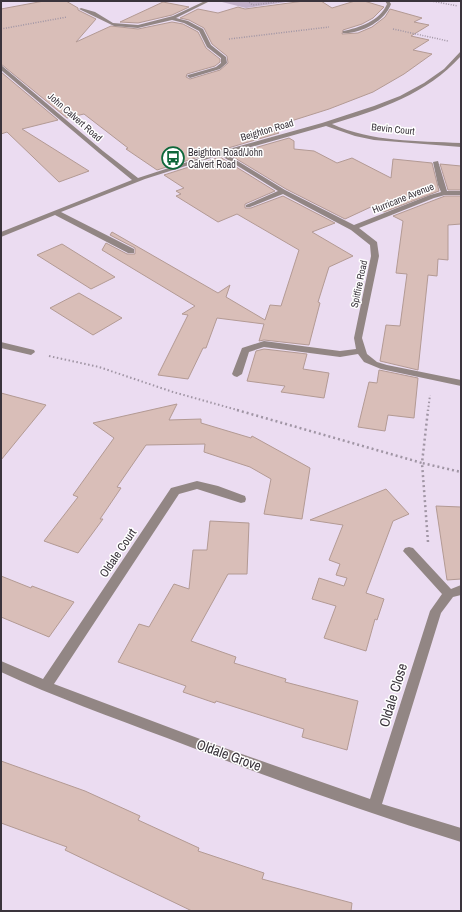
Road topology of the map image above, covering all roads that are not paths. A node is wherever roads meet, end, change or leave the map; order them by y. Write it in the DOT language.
graph roads {
  1 [pos="208,1"];
  2 [pos="387,1"];
  3 [pos="81,9"];
  4 [pos="170,18"];
  5 [pos="345,32"];
  6 [pos="461,53"];
  7 [pos="1,67"];
  8 [pos="11,76"];
  9 [pos="190,76"];
  10 [pos="1,78"];
  11 [pos="326,123"];
  12 [pos="461,145"];
  13 [pos="220,153"];
  14 [pos="436,162"];
  15 [pos="137,180"];
  16 [pos="283,191"];
  17 [pos="445,193"];
  18 [pos="461,193"];
  19 [pos="248,206"];
  20 [pos="55,212"];
  21 [pos="354,228"];
  22 [pos="1,235"];
  23 [pos="131,251"];
  24 [pos="1,345"];
  25 [pos="360,350"];
  26 [pos="31,352"];
  27 [pos="237,374"];
  28 [pos="461,383"];
  29 [pos="240,499"];
  30 [pos="409,551"];
  31 [pos="455,592"];
  32 [pos="1,666"];
  33 [pos="45,686"];
  34 [pos="374,808"];
  35 [pos="461,835"];
  1 -- 4 [label="street"];
  2 -- 5 [label="street"];
  3 -- 4 [label="street"];
  4 -- 9 [label="street"];
  6 -- 11 [label="street, Beighton Road"];
  7 -- 8 [label="street, John Calvert Road"];
  8 -- 10 [label="street"];
  8 -- 15 [label="street, John Calvert Road"];
  11 -- 12 [label="street, Bevin Court"];
  11 -- 13 [label="street, Beighton Road"];
  13 -- 15 [label="street, Beighton Road"];
  13 -- 16 [label="street, Spitfire Road"];
  14 -- 17 [label="street"];
  15 -- 20 [label="street, Beighton Road"];
  16 -- 19 [label="street"];
  16 -- 21 [label="street, Spitfire Road"];
  17 -- 18 [label="street, Hurricane Avenue"];
  17 -- 21 [label="street, Hurricane Avenue"];
  20 -- 22 [label="street, Beighton Road"];
  20 -- 23 [label="street"];
  21 -- 25 [label="street, Spitfire Road"];
  24 -- 26 [label="street"];
  25 -- 27 [label="street"];
  25 -- 28 [label="street"];
  29 -- 33 [label="street, Oldale Court"];
  30 -- 31 [label="street, Oldale Close"];
  31 -- 34 [label="street, Oldale Close"];
  32 -- 33 [label="street, Oldale Grove"];
  33 -- 34 [label="street, Oldale Grove"];
  34 -- 35 [label="street, Oldale Grove"];
}
